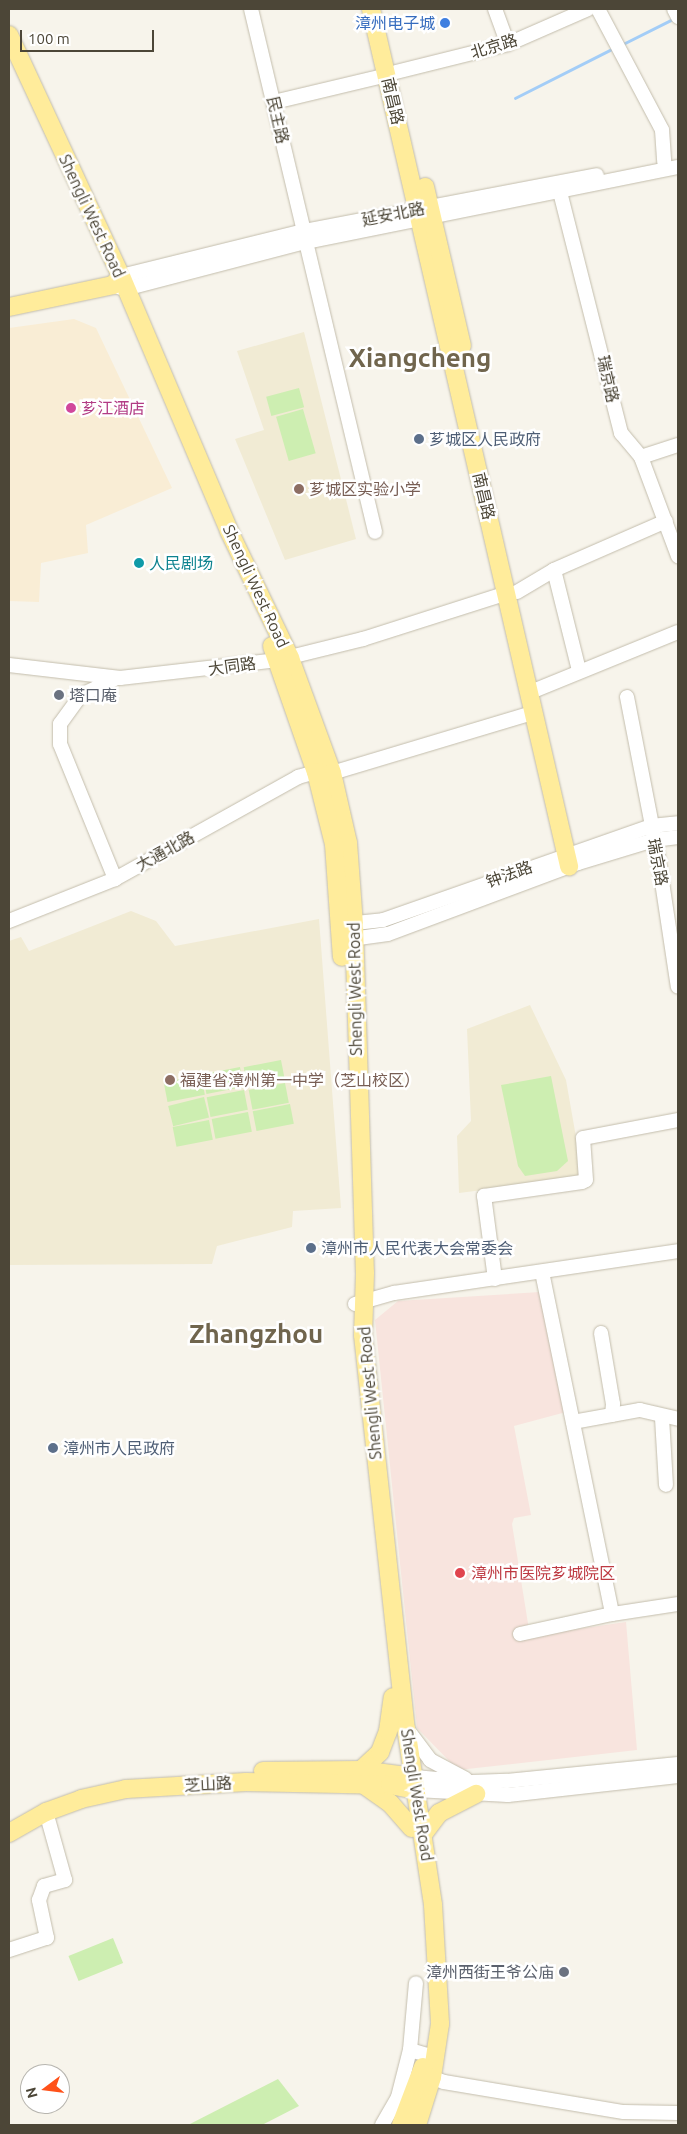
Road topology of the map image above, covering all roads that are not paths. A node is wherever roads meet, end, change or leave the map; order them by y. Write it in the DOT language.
graph roads {
  1 [pos="251,9"];
  2 [pos="371,9"];
  3 [pos="381,9"];
  4 [pos="495,9"];
  5 [pos="588,9"];
  6 [pos="598,9"];
  7 [pos="674,9"];
  8 [pos="678,17"];
  9 [pos="9,34"];
  10 [pos="508,44"];
  11 [pos="9,58"];
  12 [pos="392,74"];
  13 [pos="274,102"];
  14 [pos="678,158"];
  15 [pos="664,162"];
  16 [pos="678,167"];
  17 [pos="560,192"];
  18 [pos="425,214"];
  19 [pos="305,237"];
  20 [pos="120,283"];
  21 [pos="9,307"];
  22 [pos="678,445"];
  23 [pos="641,457"];
  24 [pos="666,521"];
  25 [pos="375,532"];
  26 [pos="678,556"];
  27 [pos="554,570"];
  28 [pos="512,593"];
  29 [pos="678,632"];
  30 [pos="284,659"];
  31 [pos="9,664"];
  32 [pos="579,670"];
  33 [pos="120,678"];
  34 [pos="538,689"];
  35 [pos="626,696"];
  36 [pos="532,713"];
  37 [pos="324,772"];
  38 [pos="678,824"];
  39 [pos="650,826"];
  40 [pos="678,837"];
  41 [pos="654,840"];
  42 [pos="572,859"];
  43 [pos="115,879"];
  44 [pos="9,921"];
  45 [pos="347,932"];
  46 [pos="678,988"];
  47 [pos="678,1120"];
  48 [pos="678,1251"];
  49 [pos="542,1272"];
  50 [pos="495,1279"];
  51 [pos="360,1302"];
  52 [pos="601,1333"];
  53 [pos="612,1415"];
  54 [pos="662,1418"];
  55 [pos="678,1419"];
  56 [pos="572,1422"];
  57 [pos="666,1485"];
  58 [pos="678,1604"];
  59 [pos="612,1614"];
  60 [pos="520,1634"];
  61 [pos="393,1697"];
  62 [pos="406,1728"];
  63 [pos="678,1764"];
  64 [pos="678,1776"];
  65 [pos="362,1777"];
  66 [pos="410,1783"];
  67 [pos="474,1788"];
  68 [pos="46,1812"];
  69 [pos="9,1821"];
  70 [pos="418,1831"];
  71 [pos="9,1833"];
  72 [pos="9,1950"];
  73 [pos="416,1983"];
  74 [pos="418,2053"];
  75 [pos="426,2076"];
  76 [pos="678,2113"];
  77 [pos="382,2125"];
  78 [pos="401,2125"];
  79 [pos="417,2125"];
  1 -- 13 [label="street, 民主路"];
  2 -- 12 [label="main road, 南昌路"];
  3 -- 12 [label="main road, 南昌路"];
  4 -- 10 [label="street"];
  5 -- 10 [label="street, 北京路"];
  6 -- 15 [label="street"];
  7 -- 8 [label="street"];
  9 -- 20 [label="main road, Shengli West Road"];
  10 -- 12 [label="street, 北京路"];
  11 -- 20 [label="main road, Shengli West Road"];
  12 -- 13 [label="street, 北京路"];
  12 -- 18 [label="main road, 南昌路"];
  13 -- 19 [label="street, 民主路"];
  14 -- 15 [label="street, 延安北路"];
  15 -- 18 [label="street, 延安北路"];
  16 -- 17 [label="street, 延安北路"];
  17 -- 18 [label="street, 延安北路"];
  17 -- 23 [label="street, 瑞京路"];
  18 -- 19 [label="street, 延安北路"];
  18 -- 28 [label="main road, 南昌路"];
  19 -- 20 [label="street, 延安北路"];
  19 -- 25 [label="street, 民主路"];
  20 -- 21 [label="main road, 延安北路"];
  20 -- 30 [label="main road, Shengli West Road"];
  22 -- 23 [label="street"];
  23 -- 24 [label="street, 瑞京路"];
  24 -- 26 [label="street, 瑞京路"];
  24 -- 27 [label="street, 大同路"];
  27 -- 28 [label="street, 大同路"];
  27 -- 32 [label="street"];
  28 -- 30 [label="street, 大同路"];
  28 -- 34 [label="main road, 南昌路"];
  28 -- 36 [label="main road, 南昌路"];
  29 -- 32 [label="street"];
  30 -- 33 [label="street, 大同路"];
  30 -- 37 [label="main road, Shengli West Road"];
  31 -- 33 [label="street, 大同路"];
  32 -- 34 [label="street"];
  33 -- 43 [label="street"];
  34 -- 42 [label="main road, 南昌路"];
  35 -- 39 [label="street, 瑞京路"];
  36 -- 37 [label="street, 大通北路"];
  36 -- 42 [label="main road, 南昌路"];
  37 -- 43 [label="street, 大通北路"];
  37 -- 45 [label="main road, Shengli West Road"];
  38 -- 39 [label="street, 钟法路"];
  39 -- 41 [label="street, 瑞京路"];
  39 -- 42 [label="street, 钟法路"];
  40 -- 41 [label="street, 钟法路"];
  41 -- 42 [label="street, 钟法路"];
  41 -- 46 [label="street, 瑞京路"];
  42 -- 45 [label="street, 钟法路"];
  43 -- 44 [label="street, 大通北路"];
  45 -- 51 [label="main road, Shengli West Road"];
  47 -- 50 [label="street"];
  48 -- 49 [label="street"];
  49 -- 50 [label="street"];
  49 -- 56 [label="street"];
  50 -- 51 [label="street"];
  51 -- 61 [label="main road"];
  51 -- 62 [label="main road, Shengli West Road"];
  52 -- 53 [label="street"];
  53 -- 54 [label="street"];
  53 -- 56 [label="street"];
  54 -- 55 [label="street"];
  54 -- 57 [label="street"];
  56 -- 59 [label="street"];
  58 -- 59 [label="street"];
  59 -- 60 [label="street"];
  61 -- 65 [label="main road"];
  61 -- 66 [label="main road"];
  62 -- 66 [label="main road, Shengli West Road"];
  62 -- 67 [label="street"];
  63 -- 67 [label="street"];
  64 -- 67 [label="street"];
  65 -- 66 [label="main road, 芝山路"];
  65 -- 68 [label="main road, 芝山路"];
  65 -- 69 [label="main road"];
  65 -- 70 [label="main road"];
  66 -- 67 [label="street"];
  66 -- 70 [label="main road, Shengli West Road"];
  67 -- 70 [label="main road"];
  68 -- 71 [label="main road, 芝山路"];
  68 -- 72 [label="street"];
  70 -- 74 [label="main road"];
  70 -- 75 [label="main road, Shengli West Road"];
  73 -- 74 [label="street"];
  74 -- 75 [label="main road"];
  74 -- 77 [label="street"];
  75 -- 76 [label="street"];
  75 -- 78 [label="main road"];
  75 -- 79 [label="main road, Shengli West Road"];
}
